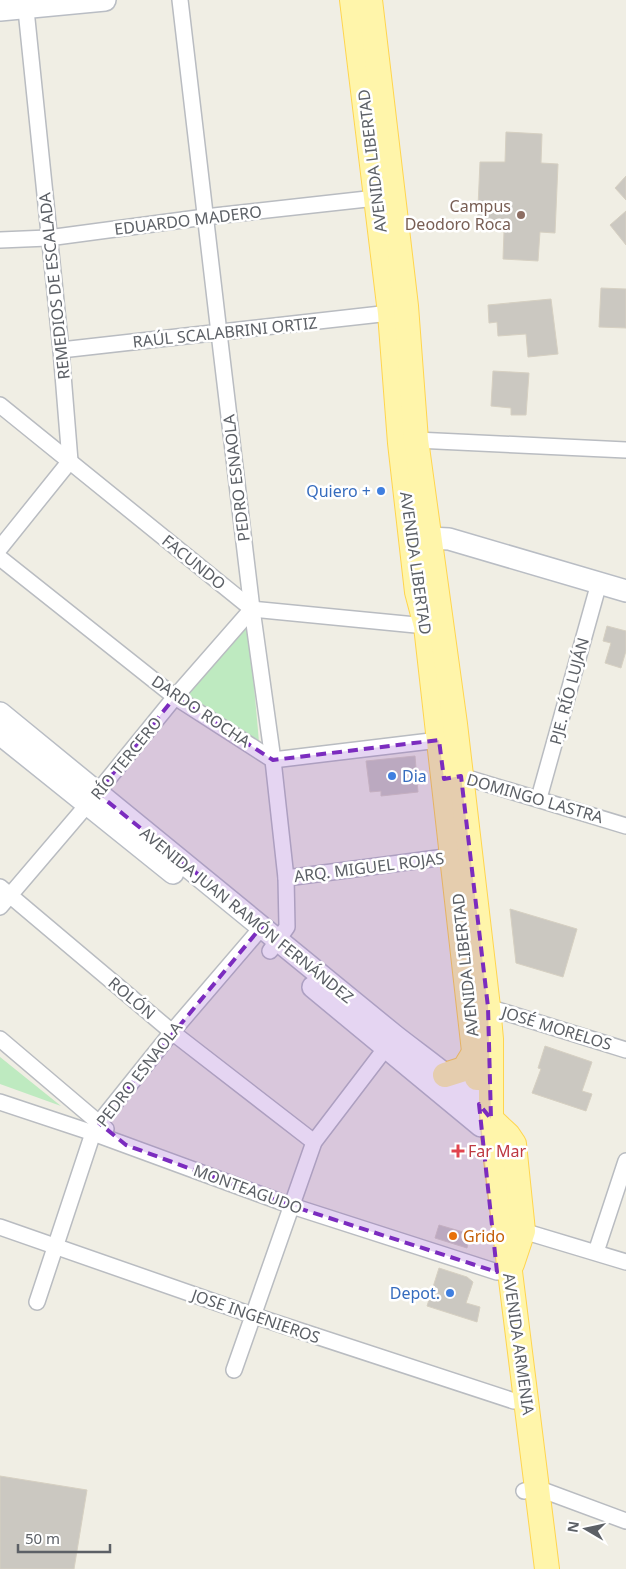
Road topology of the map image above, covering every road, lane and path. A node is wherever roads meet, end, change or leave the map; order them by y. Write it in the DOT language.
graph roads {
  1 [pos="105,0"];
  2 [pos="180,0"];
  3 [pos="352,0"];
  4 [pos="370,0"];
  5 [pos="26,4"];
  6 [pos="0,10"];
  7 [pos="376,198"];
  8 [pos="205,217"];
  9 [pos="48,238"];
  10 [pos="0,240"];
  11 [pos="390,313"];
  12 [pos="219,333"];
  13 [pos="61,350"];
  14 [pos="0,405"];
  15 [pos="416,440"];
  16 [pos="626,450"];
  17 [pos="70,461"];
  18 [pos="427,547"];
  19 [pos="0,548"];
  20 [pos="0,558"];
  21 [pos="597,589"];
  22 [pos="626,592"];
  23 [pos="626,604"];
  24 [pos="252,609"];
  25 [pos="426,626"];
  26 [pos="175,696"];
  27 [pos="0,713"];
  28 [pos="0,734"];
  29 [pos="439,740"];
  30 [pos="273,760"];
  31 [pos="452,777"];
  32 [pos="539,798"];
  33 [pos="92,799"];
  34 [pos="626,826"];
  35 [pos="453,856"];
  36 [pos="286,878"];
  37 [pos="3,896"];
  38 [pos="266,938"];
  39 [pos="488,1007"];
  40 [pos="172,1032"];
  41 [pos="0,1040"];
  42 [pos="391,1042"];
  43 [pos="475,1050"];
  44 [pos="626,1050"];
  45 [pos="445,1075"];
  46 [pos="0,1102"];
  47 [pos="484,1117"];
  48 [pos="96,1128"];
  49 [pos="314,1142"];
  50 [pos="626,1161"];
  51 [pos="292,1206"];
  52 [pos="0,1226"];
  53 [pos="523,1231"];
  54 [pos="55,1246"];
  55 [pos="596,1252"];
  56 [pos="626,1262"];
  57 [pos="503,1272"];
  58 [pos="37,1302"];
  59 [pos="252,1315"];
  60 [pos="234,1370"];
  61 [pos="514,1401"];
  62 [pos="530,1490"];
  63 [pos="626,1521"];
  64 [pos="533,1569"];
  65 [pos="547,1569"];
  1 -- 5 [label="main road"];
  2 -- 8 [label="street, PEDRO ESNAOLA"];
  3 -- 7 [label="main road, AVENIDA LIBERTAD"];
  4 -- 15 [label="main road, AVENIDA LIBERTAD"];
  5 -- 6 [label="main road"];
  5 -- 9 [label="street, REMEDIOS DE ESCALADA"];
  7 -- 8 [label="street, EDUARDO MADERO"];
  7 -- 11 [label="main road, AVENIDA LIBERTAD"];
  8 -- 9 [label="street, EDUARDO MADERO"];
  8 -- 12 [label="street, PEDRO ESNAOLA"];
  9 -- 10 [label="street, EDUARDO MADERO"];
  9 -- 13 [label="street, REMEDIOS DE ESCALADA"];
  11 -- 12 [label="street, RAÚL SCALABRINI ORTIZ"];
  11 -- 18 [label="main road, AVENIDA LIBERTAD"];
  12 -- 13 [label="street, RAÚL SCALABRINI ORTIZ"];
  12 -- 24 [label="street, PEDRO ESNAOLA"];
  13 -- 17 [label="street, REMEDIOS DE ESCALADA"];
  14 -- 17 [label="street, FACUNDO"];
  15 -- 16 [label="street"];
  15 -- 18 [label="main road, AVENIDA LIBERTAD"];
  17 -- 19 [label="street"];
  17 -- 24 [label="street, FACUNDO"];
  18 -- 21 [label="main road"];
  18 -- 25 [label="main road, AVENIDA LIBERTAD"];
  18 -- 31 [label="main road, AVENIDA LIBERTAD"];
  20 -- 26 [label="street, DARDO ROCHA"];
  21 -- 22 [label="main road"];
  21 -- 23 [label="main road"];
  21 -- 32 [label="street, PJE. RÍO LUJÁN"];
  24 -- 25 [label="street"];
  24 -- 26 [label="street, RÍO TERCERO"];
  24 -- 30 [label="street, PEDRO ESNAOLA"];
  25 -- 29 [label="main road, AVENIDA LIBERTAD"];
  26 -- 30 [label="street, DARDO ROCHA"];
  26 -- 33 [label="street, RÍO TERCERO"];
  27 -- 33 [label="main road, AVENIDA JUAN RAMÓN FERNÁNDEZ"];
  28 -- 33 [label="main road, AVENIDA JUAN RAMÓN FERNÁNDEZ"];
  29 -- 30 [label="street"];
  29 -- 31 [label="main road, AVENIDA LIBERTAD"];
  30 -- 36 [label="street, PEDRO ESNAOLA"];
  31 -- 32 [label="street, DOMINGO LASTRA"];
  31 -- 35 [label="main road, AVENIDA LIBERTAD"];
  31 -- 39 [label="main road, AVENIDA LIBERTAD"];
  32 -- 34 [label="street, DOMINGO LASTRA"];
  33 -- 37 [label="street, RÍO TERCERO"];
  33 -- 38 [label="main road, AVENIDA JUAN RAMÓN FERNÁNDEZ"];
  35 -- 36 [label="street, ARQ. MIGUEL ROJAS"];
  35 -- 43 [label="main road, AVENIDA LIBERTAD"];
  36 -- 38 [label="street, PEDRO ESNAOLA"];
  37 -- 40 [label="street, ROLÓN"];
  38 -- 40 [label="street, PEDRO ESNAOLA"];
  38 -- 42 [label="main road, AVENIDA JUAN RAMÓN FERNÁNDEZ"];
  39 -- 44 [label="street, JOSÉ MORELOS"];
  39 -- 47 [label="main road, AVENIDA LIBERTAD"];
  40 -- 48 [label="street, PEDRO ESNAOLA"];
  40 -- 49 [label="street, ROLÓN"];
  41 -- 48 [label="street"];
  42 -- 45 [label="main road, AVENIDA JUAN RAMÓN FERNÁNDEZ"];
  42 -- 47 [label="main road, AVENIDA JUAN RAMÓN FERNÁNDEZ"];
  42 -- 49 [label="street"];
  43 -- 45 [label="main road"];
  43 -- 47 [label="main road, AVENIDA LIBERTAD"];
  45 -- 47 [label="main road, AVENIDA JUAN RAMÓN FERNÁNDEZ"];
  46 -- 48 [label="street, MONTEAGUDO"];
  47 -- 53 [label="main road"];
  47 -- 57 [label="main road, AVENIDA ARMENIA"];
  48 -- 51 [label="street, MONTEAGUDO"];
  48 -- 54 [label="street, PEDRO ESNAOLA"];
  49 -- 51 [label="street"];
  50 -- 55 [label="street"];
  51 -- 57 [label="street, MONTEAGUDO"];
  51 -- 59 [label="street"];
  52 -- 54 [label="street, JOSE INGENIEROS"];
  53 -- 55 [label="street"];
  53 -- 57 [label="main road"];
  54 -- 58 [label="street, PEDRO ESNAOLA"];
  54 -- 59 [label="street, JOSE INGENIEROS"];
  55 -- 56 [label="street"];
  57 -- 61 [label="main road, AVENIDA ARMENIA"];
  57 -- 62 [label="main road, AVENIDA ARMENIA"];
  59 -- 60 [label="street"];
  59 -- 61 [label="street, JOSE INGENIEROS"];
  61 -- 62 [label="main road, AVENIDA ARMENIA"];
  62 -- 63 [label="street"];
  62 -- 64 [label="main road, AVENIDA ARMENIA"];
  62 -- 65 [label="main road, AVENIDA ARMENIA"];
}
